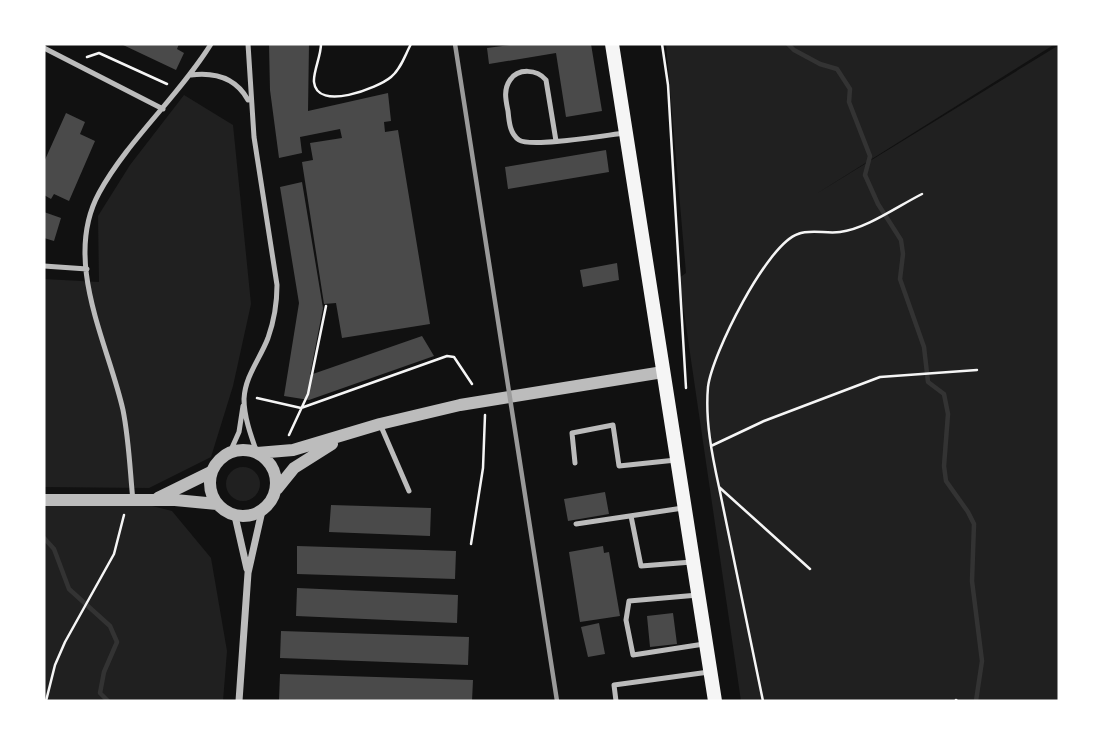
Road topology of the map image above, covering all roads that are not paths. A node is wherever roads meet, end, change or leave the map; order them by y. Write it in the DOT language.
graph roads {
  1 [pos="211,44"];
  2 [pos="248,44"];
  3 [pos="612,44"];
  4 [pos="44,48"];
  5 [pos="191,75"];
  6 [pos="250,103"];
  7 [pos="163,110"];
  8 [pos="625,133"];
  9 [pos="556,141"];
  10 [pos="44,266"];
  11 [pos="87,269"];
  12 [pos="663,372"];
  13 [pos="244,399"];
  14 [pos="380,424"];
  15 [pos="344,436"];
  16 [pos="230,452"];
  17 [pos="257,453"];
  18 [pos="676,460"];
  19 [pos="575,463"];
  20 [pos="211,472"];
  21 [pos="277,489"];
  22 [pos="409,491"];
  23 [pos="44,499"];
  24 [pos="155,499"];
  25 [pos="133,501"];
  26 [pos="217,504"];
  27 [pos="684,508"];
  28 [pos="262,511"];
  29 [pos="235,516"];
  30 [pos="631,516"];
  31 [pos="576,524"];
  32 [pos="692,562"];
  33 [pos="248,573"];
  34 [pos="698,595"];
  35 [pos="706,644"];
  36 [pos="710,671"];
  37 [pos="239,701"];
  38 [pos="616,701"];
  39 [pos="715,701"];
  1 -- 5 [label="lane"];
  2 -- 6 [label="lane"];
  3 -- 8 [label="main road"];
  4 -- 7 [label="lane"];
  5 -- 6 [label="lane"];
  5 -- 7 [label="lane"];
  6 -- 13 [label="lane"];
  7 -- 11 [label="lane"];
  8 -- 9 [label="lane"];
  8 -- 12 [label="main road"];
  9 -- 9 [label="lane"];
  10 -- 11 [label="lane"];
  11 -- 25 [label="lane"];
  12 -- 14 [label="street"];
  12 -- 18 [label="main road"];
  13 -- 16 [label="lane"];
  13 -- 17 [label="lane"];
  14 -- 15 [label="street"];
  14 -- 22 [label="lane"];
  15 -- 17 [label="street"];
  15 -- 21 [label="street"];
  16 -- 17 [label="street"];
  16 -- 20 [label="street"];
  17 -- 21 [label="street"];
  18 -- 19 [label="lane"];
  18 -- 27 [label="main road"];
  20 -- 24 [label="street"];
  20 -- 26 [label="street"];
  21 -- 28 [label="street"];
  23 -- 25 [label="street"];
  24 -- 25 [label="street"];
  24 -- 26 [label="street"];
  26 -- 29 [label="street"];
  27 -- 30 [label="lane"];
  27 -- 32 [label="main road"];
  28 -- 29 [label="street"];
  28 -- 33 [label="street"];
  29 -- 33 [label="street"];
  30 -- 31 [label="lane"];
  30 -- 32 [label="lane"];
  32 -- 34 [label="main road"];
  33 -- 37 [label="street"];
  34 -- 35 [label="main road"];
  34 -- 35 [label="lane"];
  35 -- 36 [label="main road"];
  36 -- 38 [label="lane"];
  36 -- 39 [label="main road"];
}
